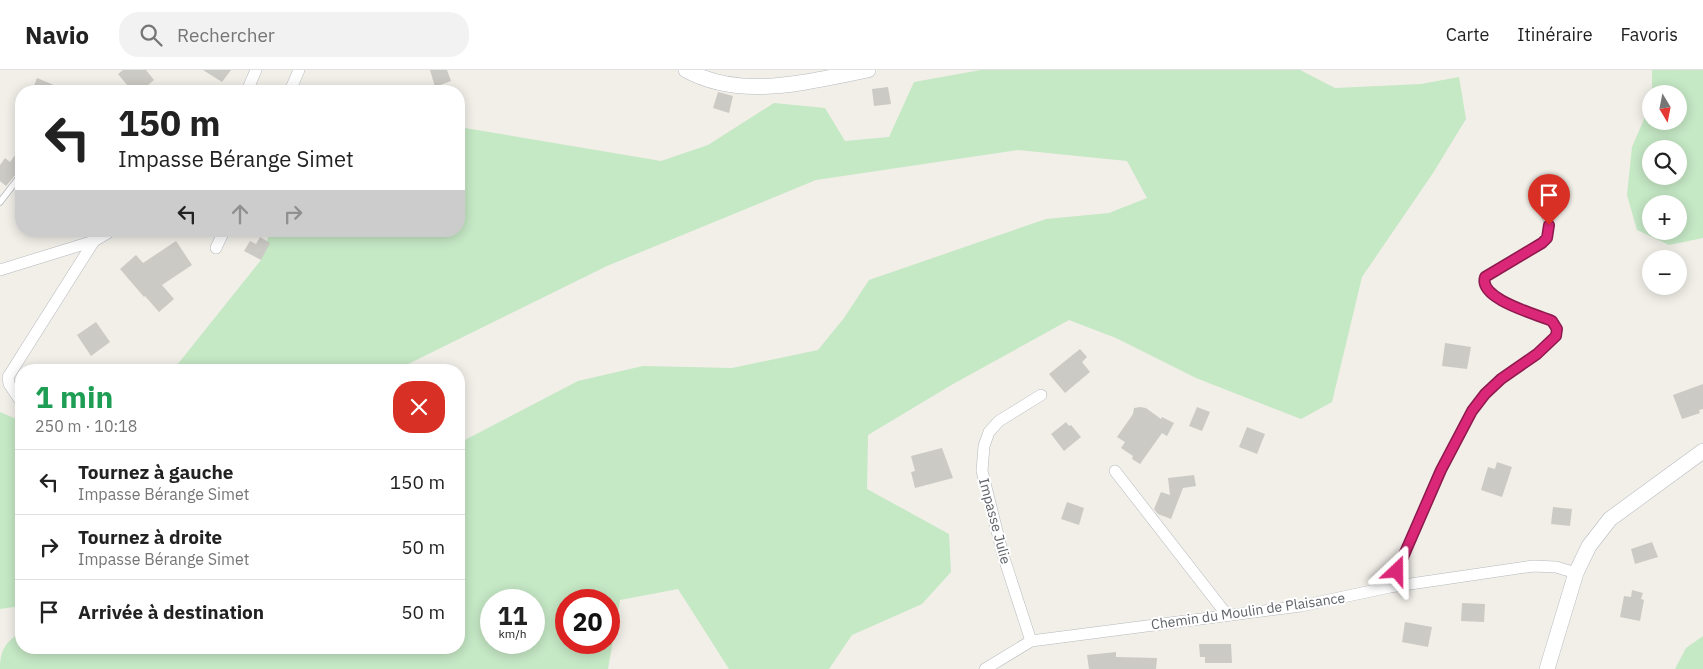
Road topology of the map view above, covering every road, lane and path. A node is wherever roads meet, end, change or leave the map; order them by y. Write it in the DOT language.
graph roads {
  1 [pos="256,70"];
  2 [pos="299,70"];
  3 [pos="686,70"];
  4 [pos="868,70"];
  5 [pos="250,85"];
  6 [pos="293,85"];
  7 [pos="15,183"];
  8 [pos="0,202"];
  9 [pos="1540,207"];
  10 [pos="221,237"];
  11 [pos="93,238"];
  12 [pos="216,248"];
  13 [pos="0,270"];
  14 [pos="16,364"];
  15 [pos="15,366"];
  16 [pos="15,393"];
  17 [pos="1041,396"];
  18 [pos="1703,452"];
  19 [pos="1115,471"];
  20 [pos="1576,574"];
  21 [pos="1390,587"];
  22 [pos="1226,615"];
  23 [pos="1031,641"];
  24 [pos="985,669"];
  25 [pos="1547,669"];
  1 -- 5 [label="street"];
  2 -- 6 [label="street"];
  3 -- 4 [label="main road"];
  7 -- 8 [label="lane"];
  9 -- 21 [label="lane"];
  10 -- 12 [label="street"];
  11 -- 13 [label="street"];
  11 -- 14 [label="street"];
  15 -- 16 [label="street"];
  17 -- 23 [label="street, Impasse Julie"];
  18 -- 20 [label="main road"];
  19 -- 22 [label="street"];
  20 -- 21 [label="street, Chemin du Moulin de Plaisance"];
  20 -- 25 [label="main road"];
  21 -- 22 [label="street, Chemin du Moulin de Plaisance"];
  22 -- 23 [label="street, Chemin du Moulin de Plaisance"];
  23 -- 24 [label="street, Chemin du Moulin de Plaisance"];
}
